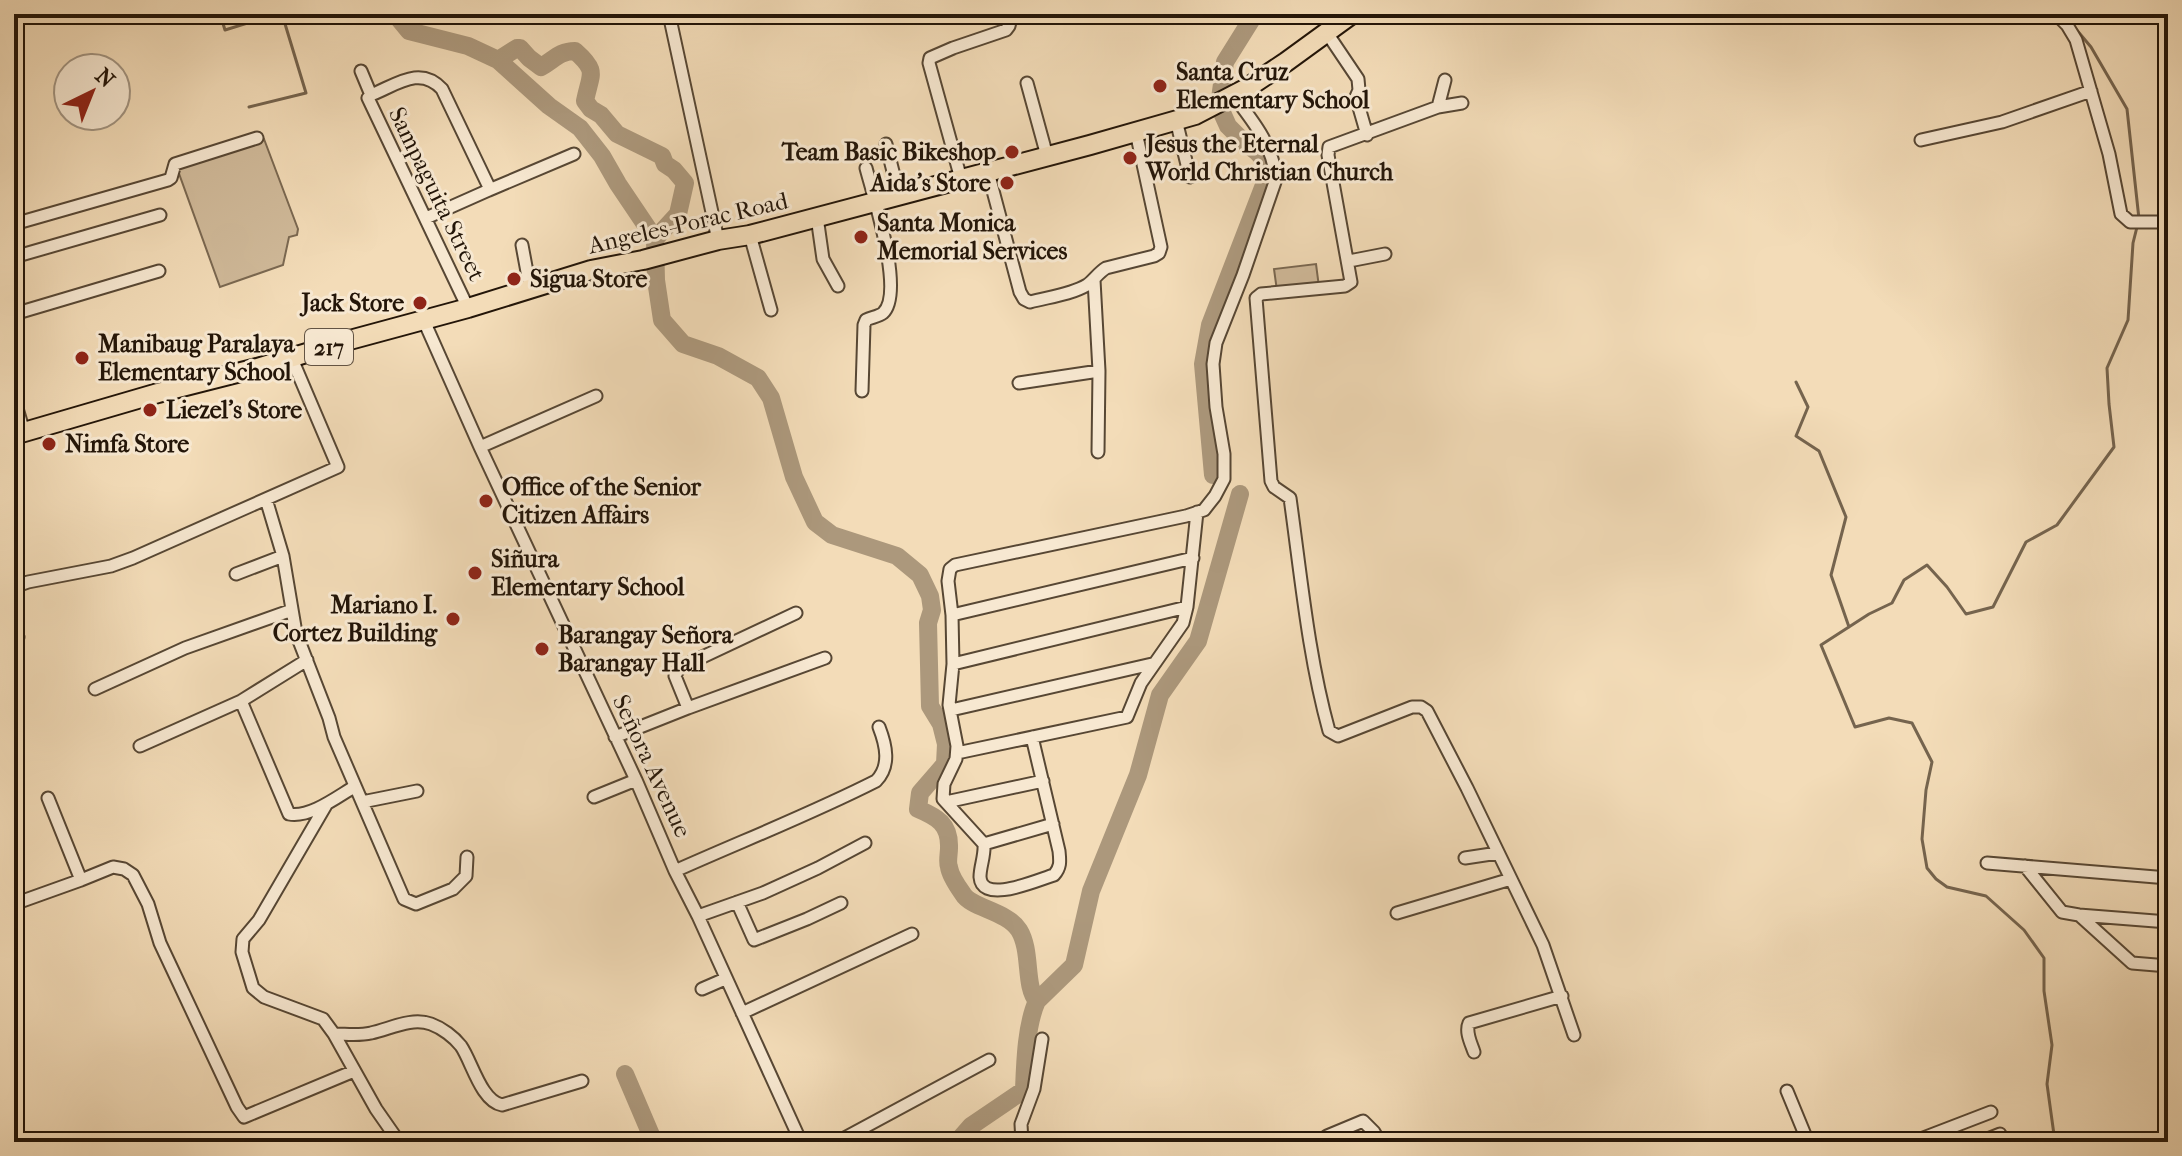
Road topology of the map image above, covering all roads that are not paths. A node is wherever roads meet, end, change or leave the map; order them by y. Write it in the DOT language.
graph roads {
  1 [pos="669,14"];
  2 [pos="1012,14"];
  3 [pos="1352,14"];
  4 [pos="2056,14"];
  5 [pos="1327,33"];
  6 [pos="361,71"];
  7 [pos="1445,80"];
  8 [pos="1027,83"];
  9 [pos="2091,91"];
  10 [pos="370,97"];
  11 [pos="1230,97"];
  12 [pos="1462,103"];
  13 [pos="1438,107"];
  14 [pos="1176,120"];
  15 [pos="1136,132"];
  16 [pos="1367,135"];
  17 [pos="257,138"];
  18 [pos="1921,140"];
  19 [pos="886,144"];
  20 [pos="574,154"];
  21 [pos="1047,156"];
  22 [pos="866,168"];
  23 [pos="988,172"];
  24 [pos="1190,177"];
  25 [pos="961,179"];
  26 [pos="489,190"];
  27 [pos="899,195"];
  28 [pos="874,202"];
  29 [pos="160,215"];
  30 [pos="817,217"];
  31 [pos="426,218"];
  32 [pos="2168,222"];
  33 [pos="14,224"];
  34 [pos="750,235"];
  35 [pos="718,240"];
  36 [pos="522,245"];
  37 [pos="1385,254"];
  38 [pos="14,257"];
  39 [pos="1349,261"];
  40 [pos="159,271"];
  41 [pos="1094,280"];
  42 [pos="838,286"];
  43 [pos="530,288"];
  44 [pos="468,308"];
  45 [pos="771,310"];
  46 [pos="14,314"];
  47 [pos="424,321"];
  48 [pos="292,359"];
  49 [pos="1099,371"];
  50 [pos="1019,383"];
  51 [pos="862,391"];
  52 [pos="596,396"];
  53 [pos="14,398"];
  54 [pos="19,433"];
  55 [pos="480,447"];
  56 [pos="1098,452"];
  57 [pos="266,499"];
  58 [pos="1197,512"];
  59 [pos="283,556"];
  60 [pos="1193,558"];
  61 [pos="236,574"];
  62 [pos="14,587"];
  63 [pos="1187,607"];
  64 [pos="292,610"];
  65 [pos="796,613"];
  66 [pos="952,615"];
  67 [pos="825,658"];
  68 [pos="307,660"];
  69 [pos="953,664"];
  70 [pos="1152,664"];
  71 [pos="95,689"];
  72 [pos="241,701"];
  73 [pos="688,708"];
  74 [pos="951,710"];
  75 [pos="879,727"];
  76 [pos="615,737"];
  77 [pos="1032,737"];
  78 [pos="140,746"];
  79 [pos="957,753"];
  80 [pos="636,780"];
  81 [pos="1043,781"];
  82 [pos="354,787"];
  83 [pos="417,791"];
  84 [pos="594,797"];
  85 [pos="48,798"];
  86 [pos="362,802"];
  87 [pos="946,802"];
  88 [pos="326,805"];
  89 [pos="1053,824"];
  90 [pos="865,843"];
  91 [pos="984,844"];
  92 [pos="1498,853"];
  93 [pos="467,857"];
  94 [pos="1465,858"];
  95 [pos="1987,863"];
  96 [pos="2025,866"];
  97 [pos="675,871"];
  98 [pos="2168,878"];
  99 [pos="1511,879"];
  100 [pos="81,880"];
  101 [pos="737,902"];
  102 [pos="841,903"];
  103 [pos="14,904"];
  104 [pos="1397,913"];
  105 [pos="2079,915"];
  106 [pos="698,916"];
  107 [pos="2168,922"];
  108 [pos="912,934"];
  109 [pos="2168,966"];
  110 [pos="725,979"];
  111 [pos="702,989"];
  112 [pos="1562,996"];
  113 [pos="742,1013"];
  114 [pos="334,1034"];
  115 [pos="1574,1035"];
  116 [pos="1042,1039"];
  117 [pos="1474,1052"];
  118 [pos="989,1060"];
  119 [pos="354,1071"];
  120 [pos="582,1081"];
  121 [pos="1787,1091"];
  122 [pos="1991,1112"];
  123 [pos="1327,1136"];
  124 [pos="399,1142"];
  125 [pos="801,1142"];
  126 [pos="837,1142"];
  127 [pos="1022,1142"];
  128 [pos="1380,1142"];
  129 [pos="1808,1142"];
  130 [pos="1913,1142"];
  131 [pos="1980,1142"];
  132 [pos="2004,1142"];
  1 -- 35 [label="street"];
  2 -- 25 [label="street"];
  3 -- 5 [label="main road, Angeles-Porac Road / 217"];
  4 -- 9 [label="street"];
  5 -- 11 [label="main road, Angeles-Porac Road / 217"];
  5 -- 16 [label="street"];
  6 -- 10 [label="street, Sampaguita Street"];
  7 -- 13 [label="street"];
  8 -- 21 [label="street"];
  9 -- 18 [label="street"];
  9 -- 32 [label="street"];
  10 -- 26 [label="street"];
  10 -- 31 [label="street, Sampaguita Street"];
  11 -- 14 [label="main road, Angeles-Porac Road / 217"];
  11 -- 58 [label="street"];
  12 -- 13 [label="street"];
  13 -- 16 [label="street"];
  14 -- 15 [label="main road, Angeles-Porac Road / 217"];
  14 -- 24 [label="street"];
  15 -- 21 [label="main road, Angeles-Porac Road / 217"];
  15 -- 41 [label="street"];
  16 -- 39 [label="street"];
  17 -- 33 [label="street"];
  19 -- 27 [label="street"];
  20 -- 26 [label="street"];
  21 -- 23 [label="main road, Angeles-Porac Road / 217"];
  22 -- 28 [label="street"];
  23 -- 25 [label="main road, Angeles-Porac Road / 217"];
  23 -- 41 [label="street"];
  25 -- 27 [label="main road, Angeles-Porac Road / 217"];
  26 -- 31 [label="street"];
  27 -- 28 [label="main road, Angeles-Porac Road / 217"];
  28 -- 30 [label="main road, Angeles-Porac Road / 217"];
  28 -- 51 [label="street"];
  29 -- 38 [label="street"];
  30 -- 34 [label="main road, Angeles-Porac Road / 217"];
  30 -- 42 [label="street"];
  31 -- 44 [label="street, Sampaguita Street"];
  34 -- 35 [label="main road, Angeles-Porac Road / 217"];
  34 -- 45 [label="street"];
  35 -- 43 [label="main road, Angeles-Porac Road / 217"];
  36 -- 43 [label="street"];
  37 -- 39 [label="street"];
  39 -- 92 [label="street"];
  40 -- 46 [label="street"];
  41 -- 49 [label="street"];
  43 -- 44 [label="main road, Angeles-Porac Road / 217"];
  44 -- 47 [label="main road, Angeles-Porac Road / 217"];
  47 -- 48 [label="main road, Angeles-Porac Road / 217"];
  47 -- 55 [label="street, Señora Avenue"];
  48 -- 54 [label="main road, Angeles-Porac Road / 217"];
  48 -- 57 [label="street"];
  49 -- 50 [label="street"];
  49 -- 56 [label="street"];
  52 -- 55 [label="street"];
  53 -- 54 [label="street"];
  55 -- 76 [label="street, Señora Avenue"];
  57 -- 59 [label="street"];
  57 -- 62 [label="street"];
  58 -- 60 [label="street"];
  58 -- 66 [label="street"];
  59 -- 61 [label="street"];
  59 -- 64 [label="street"];
  60 -- 63 [label="street"];
  60 -- 66 [label="street"];
  63 -- 69 [label="street"];
  63 -- 70 [label="street"];
  64 -- 68 [label="street"];
  64 -- 71 [label="street"];
  65 -- 73 [label="street"];
  66 -- 69 [label="street"];
  67 -- 73 [label="street"];
  68 -- 72 [label="street"];
  68 -- 82 [label="street"];
  69 -- 74 [label="street"];
  70 -- 74 [label="street"];
  70 -- 77 [label="street"];
  72 -- 78 [label="street"];
  72 -- 88 [label="street"];
  73 -- 76 [label="street"];
  74 -- 79 [label="street"];
  75 -- 97 [label="street"];
  76 -- 80 [label="street, Señora Avenue"];
  77 -- 79 [label="street"];
  77 -- 81 [label="street"];
  79 -- 87 [label="street"];
  80 -- 84 [label="street"];
  80 -- 97 [label="street, Señora Avenue"];
  81 -- 87 [label="street"];
  81 -- 89 [label="street"];
  82 -- 86 [label="street"];
  82 -- 88 [label="street"];
  83 -- 86 [label="street"];
  85 -- 100 [label="street"];
  86 -- 93 [label="street"];
  87 -- 91 [label="street"];
  88 -- 114 [label="street"];
  89 -- 91 [label="street"];
  89 -- 91 [label="street"];
  90 -- 101 [label="street"];
  92 -- 94 [label="street"];
  92 -- 99 [label="street"];
  95 -- 96 [label="street"];
  96 -- 98 [label="street"];
  96 -- 105 [label="street"];
  97 -- 106 [label="street, Señora Avenue"];
  99 -- 104 [label="street"];
  99 -- 112 [label="street"];
  100 -- 103 [label="street"];
  100 -- 119 [label="street"];
  101 -- 102 [label="street"];
  101 -- 106 [label="street"];
  105 -- 107 [label="street"];
  105 -- 109 [label="street"];
  106 -- 110 [label="street, Señora Avenue"];
  108 -- 113 [label="street"];
  110 -- 111 [label="street"];
  110 -- 113 [label="street, Señora Avenue"];
  112 -- 115 [label="street"];
  112 -- 117 [label="street"];
  113 -- 125 [label="street, Señora Avenue"];
  114 -- 119 [label="street"];
  114 -- 120 [label="street"];
  116 -- 127 [label="street"];
  118 -- 126 [label="street"];
  119 -- 124 [label="street"];
  121 -- 129 [label="street"];
  122 -- 130 [label="street"];
  123 -- 128 [label="street"];
  131 -- 132 [label="street"];
}
